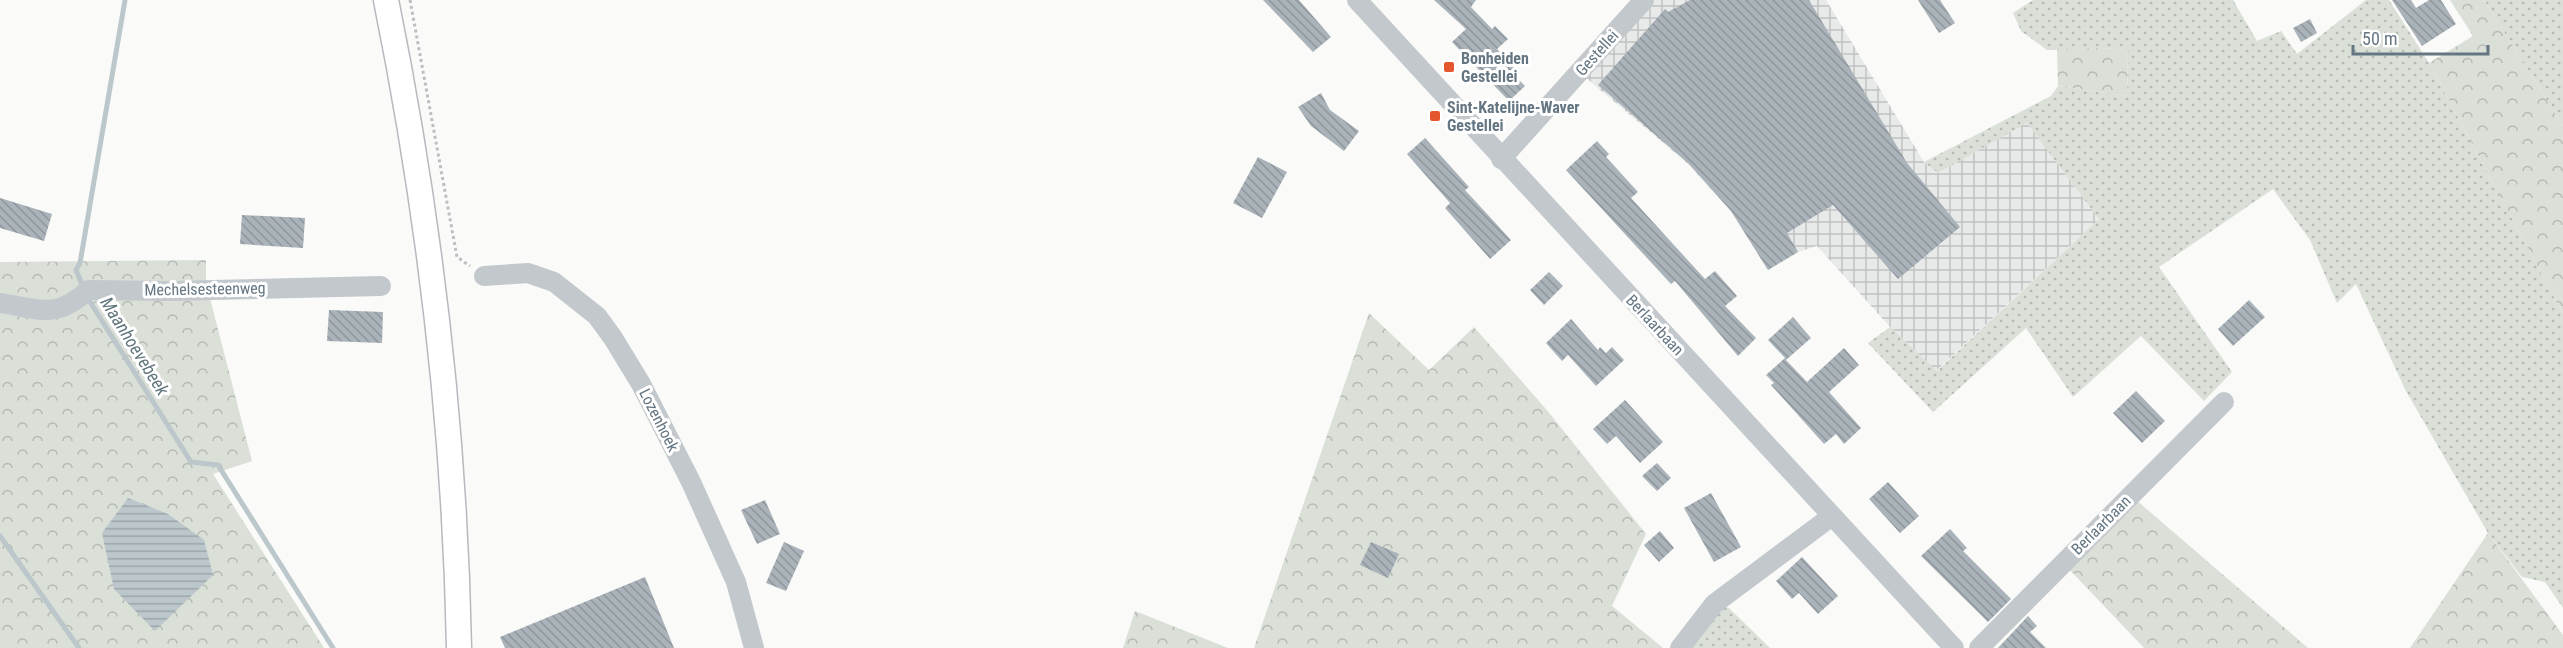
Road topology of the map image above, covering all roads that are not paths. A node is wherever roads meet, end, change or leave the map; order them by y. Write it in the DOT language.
graph roads {
  1 [pos="386,0"];
  2 [pos="1357,0"];
  3 [pos="1644,0"];
  4 [pos="1501,159"];
  5 [pos="484,276"];
  6 [pos="381,286"];
  7 [pos="0,303"];
  8 [pos="2224,402"];
  9 [pos="1832,516"];
  10 [pos="459,648"];
  11 [pos="754,648"];
  12 [pos="1680,648"];
  13 [pos="1954,648"];
  14 [pos="1979,648"];
  1 -- 10 [label="main road"];
  2 -- 4 [label="street, Berlaarbaan"];
  3 -- 4 [label="street, Gestellei"];
  4 -- 9 [label="street, Berlaarbaan"];
  5 -- 11 [label="street, Lozenhoek"];
  6 -- 7 [label="street, Mechelsesteenweg"];
  8 -- 14 [label="street, Berlaarbaan"];
  9 -- 12 [label="street"];
  9 -- 13 [label="street, Berlaarbaan"];
}
